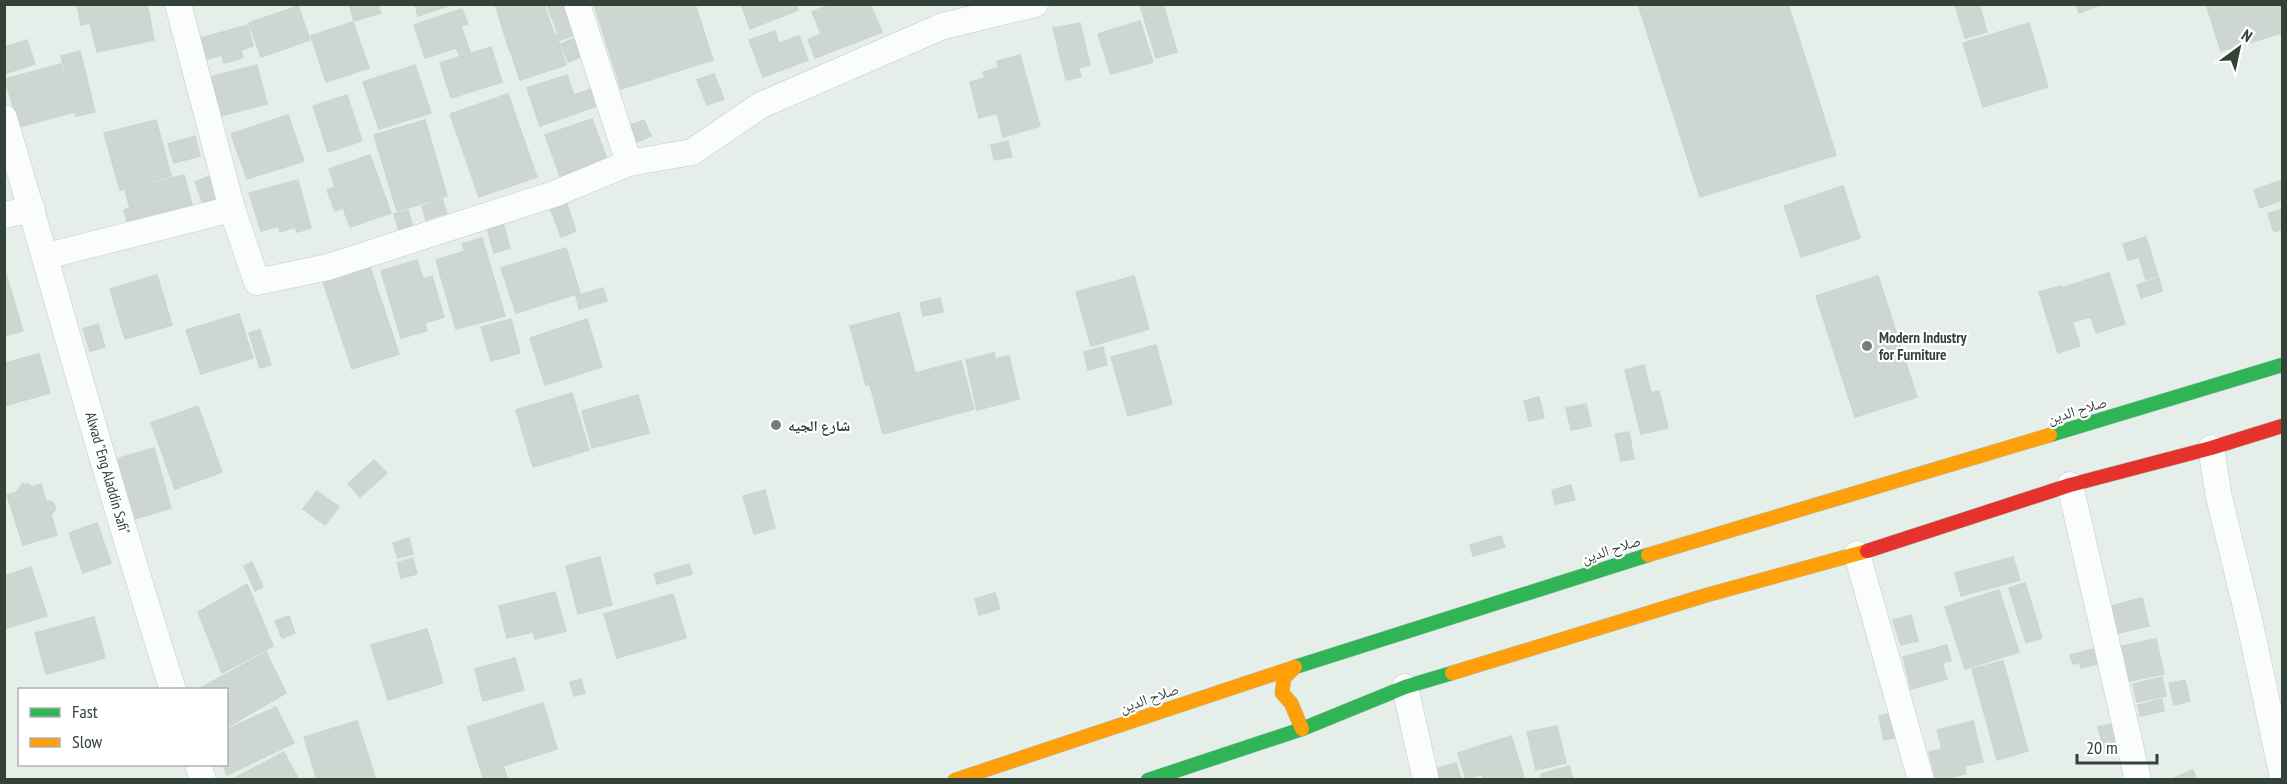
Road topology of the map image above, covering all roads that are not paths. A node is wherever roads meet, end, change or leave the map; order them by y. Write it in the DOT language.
graph roads {
  1 [pos="178,4"];
  2 [pos="577,4"];
  3 [pos="1028,5"];
  4 [pos="4,118"];
  5 [pos="629,163"];
  6 [pos="32,209"];
  7 [pos="232,209"];
  8 [pos="4,215"];
  9 [pos="46,256"];
  10 [pos="2283,365"];
  11 [pos="2283,426"];
  12 [pos="2211,448"];
  13 [pos="2070,485"];
  14 [pos="1857,554"];
  15 [pos="1294,668"];
  16 [pos="1405,687"];
  17 [pos="172,688"];
  18 [pos="1302,729"];
  19 [pos="2283,772"];
  20 [pos="1190,773"];
  21 [pos="955,780"];
  22 [pos="1148,780"];
  23 [pos="1426,780"];
  24 [pos="1921,780"];
  25 [pos="2138,780"];
  1 -- 7 [label="street"];
  2 -- 5 [label="street"];
  3 -- 5 [label="street"];
  4 -- 6 [label="street, Alwad \"Eng Aladdin Safi\""];
  5 -- 7 [label="street"];
  6 -- 8 [label="street"];
  6 -- 9 [label="street, Alwad \"Eng Aladdin Safi\""];
  7 -- 9 [label="street"];
  9 -- 17 [label="street, Alwad \"Eng Aladdin Safi\""];
  10 -- 15 [label="highway, صلاح الدين"];
  11 -- 12 [label="highway"];
  12 -- 13 [label="highway"];
  12 -- 19 [label="street"];
  13 -- 14 [label="highway"];
  13 -- 25 [label="street"];
  14 -- 16 [label="highway"];
  14 -- 24 [label="street"];
  15 -- 18 [label="highway"];
  15 -- 21 [label="highway, صلاح الدين"];
  16 -- 18 [label="highway"];
  16 -- 23 [label="street"];
  18 -- 20 [label="highway"];
  20 -- 22 [label="highway"];
}
